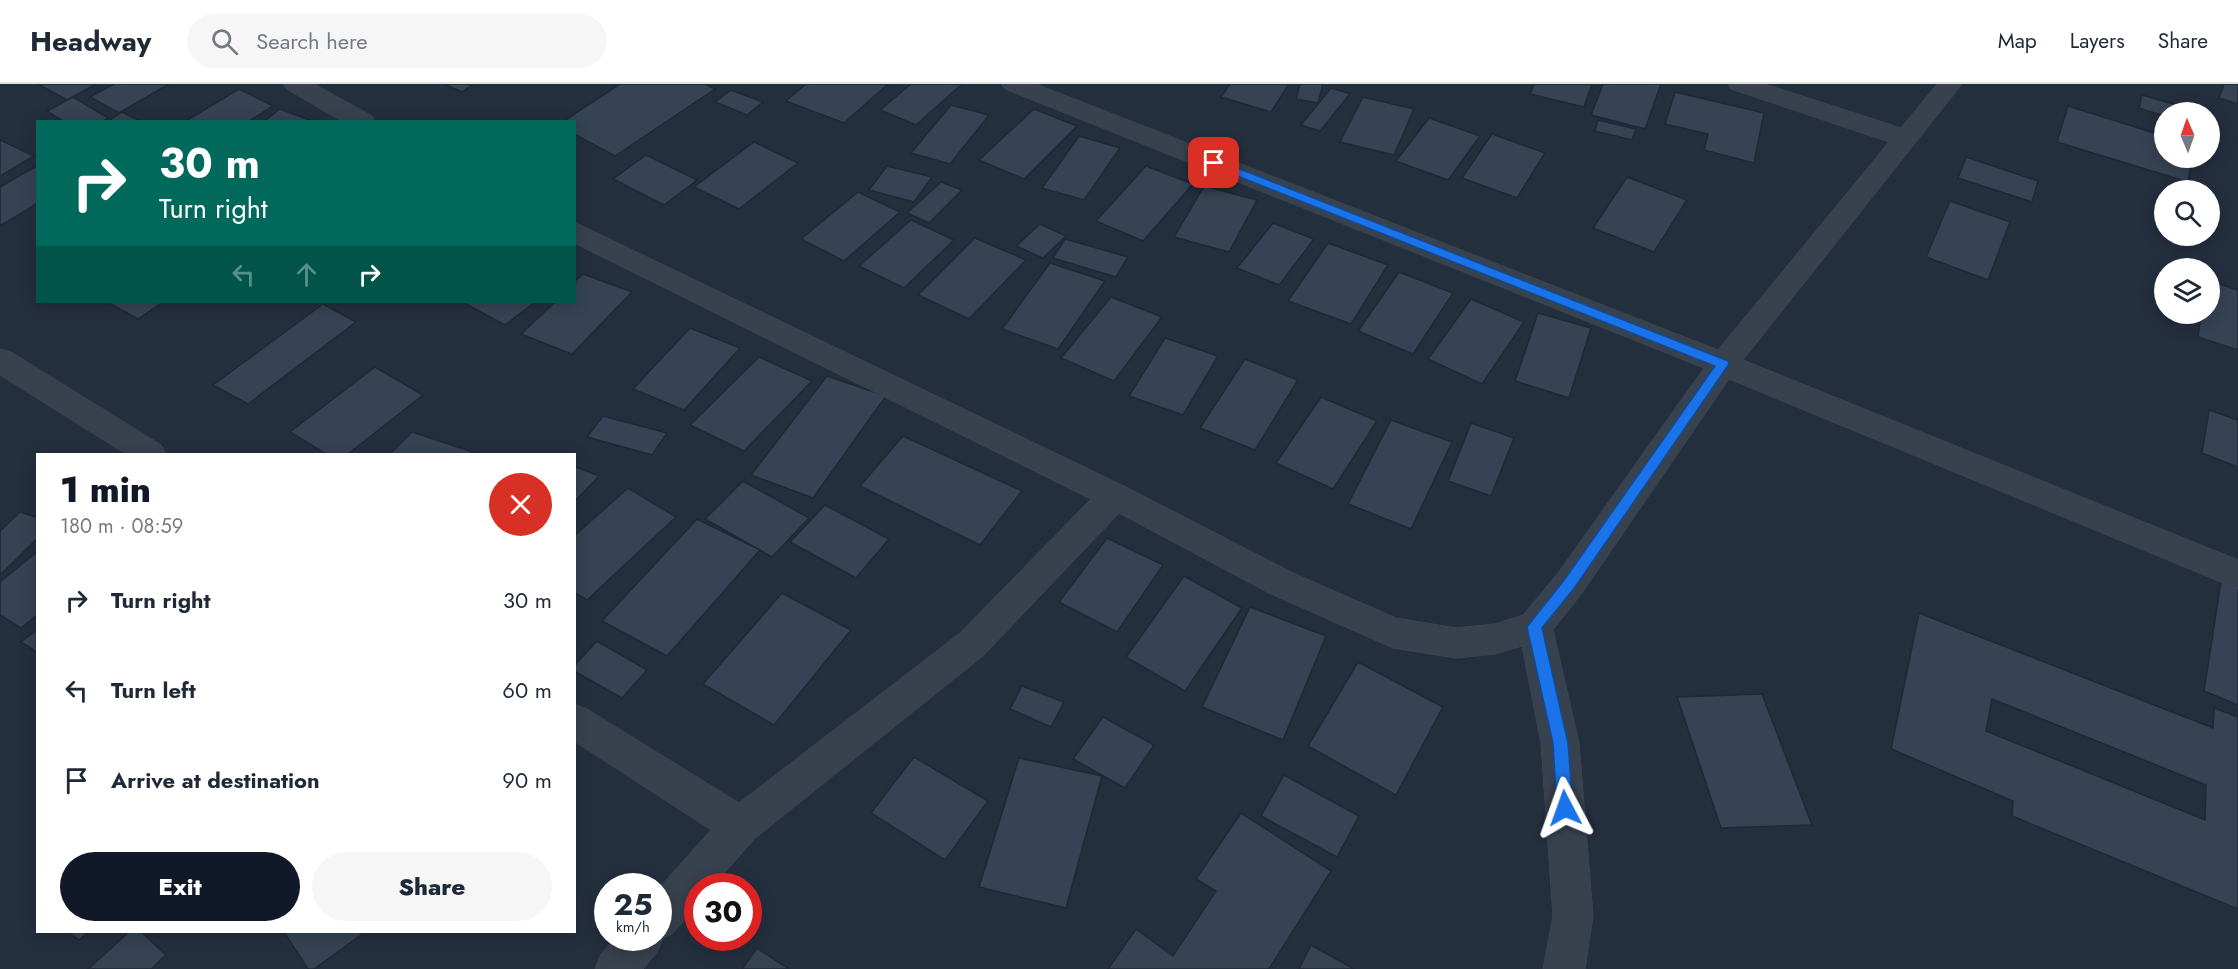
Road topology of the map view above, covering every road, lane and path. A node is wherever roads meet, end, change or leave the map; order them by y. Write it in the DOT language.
graph roads {
  1 [pos="296,84"];
  2 [pos="1014,84"];
  3 [pos="1740,84"];
  4 [pos="1950,84"];
  5 [pos="359,120"];
  6 [pos="1907,139"];
  7 [pos="576,232"];
  8 [pos="0,360"];
  9 [pos="1723,364"];
  10 [pos="148,453"];
  11 [pos="1115,496"];
  12 [pos="2238,575"];
  13 [pos="1534,627"];
  14 [pos="576,723"];
  15 [pos="740,826"];
  16 [pos="672,904"];
  17 [pos="632,951"];
  18 [pos="616,969"];
  19 [pos="1564,969"];
  1 -- 5 [label="street"];
  2 -- 9 [label="street"];
  3 -- 6 [label="street"];
  4 -- 6 [label="street"];
  6 -- 9 [label="street"];
  7 -- 11 [label="street"];
  8 -- 10 [label="street"];
  9 -- 12 [label="street"];
  9 -- 13 [label="street"];
  11 -- 13 [label="street"];
  11 -- 15 [label="street"];
  13 -- 19 [label="street"];
  14 -- 15 [label="street"];
  15 -- 16 [label="street"];
  17 -- 18 [label="street"];
}
